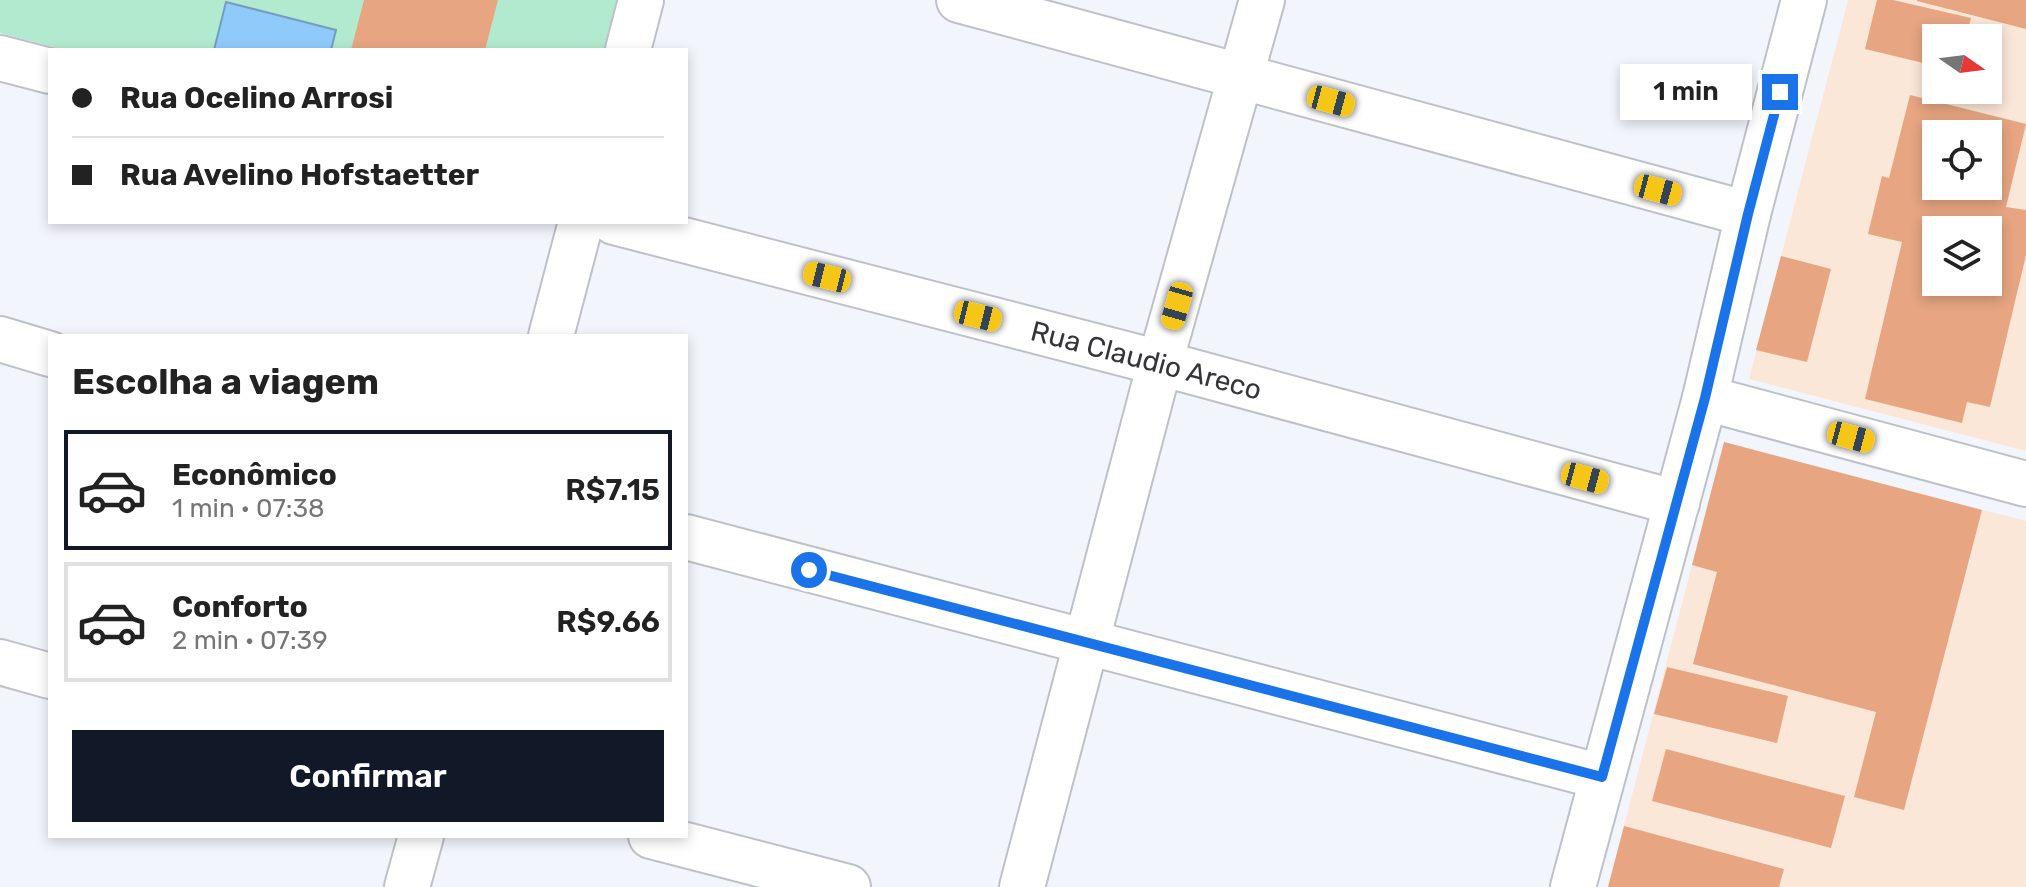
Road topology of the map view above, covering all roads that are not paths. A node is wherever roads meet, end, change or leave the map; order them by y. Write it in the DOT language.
graph roads {
  1 [pos="641,0"];
  2 [pos="959,0"];
  3 [pos="1262,0"];
  4 [pos="1804,0"];
  5 [pos="629,48"];
  6 [pos="0,58"];
  7 [pos="48,70"];
  8 [pos="1242,76"];
  9 [pos="1748,214"];
  10 [pos="580,224"];
  11 [pos="622,224"];
  12 [pos="552,334"];
  13 [pos="0,339"];
  14 [pos="48,353"];
  15 [pos="1160,363"];
  16 [pos="1705,398"];
  17 [pos="2026,484"];
  18 [pos="1677,503"];
  19 [pos="688,538"];
  20 [pos="1086,643"];
  21 [pos="0,662"];
  22 [pos="48,675"];
  23 [pos="1602,777"];
  24 [pos="420,838"];
  25 [pos="659,838"];
  26 [pos="407,887"];
  27 [pos="848,887"];
  28 [pos="1022,887"];
  29 [pos="1573,887"];
  1 -- 5 [label="street"];
  2 -- 8 [label="street"];
  3 -- 8 [label="street"];
  4 -- 9 [label="street"];
  6 -- 7 [label="street"];
  8 -- 9 [label="street"];
  8 -- 15 [label="street"];
  9 -- 16 [label="street"];
  10 -- 12 [label="street"];
  11 -- 15 [label="street, Rua Claudio Areco"];
  13 -- 14 [label="street"];
  15 -- 18 [label="street, Rua Claudio Areco"];
  15 -- 20 [label="street"];
  16 -- 17 [label="street"];
  16 -- 18 [label="street"];
  18 -- 23 [label="street"];
  19 -- 20 [label="street"];
  20 -- 23 [label="street"];
  20 -- 28 [label="street"];
  21 -- 22 [label="street"];
  23 -- 29 [label="street"];
  24 -- 26 [label="street"];
  25 -- 27 [label="street"];
}
